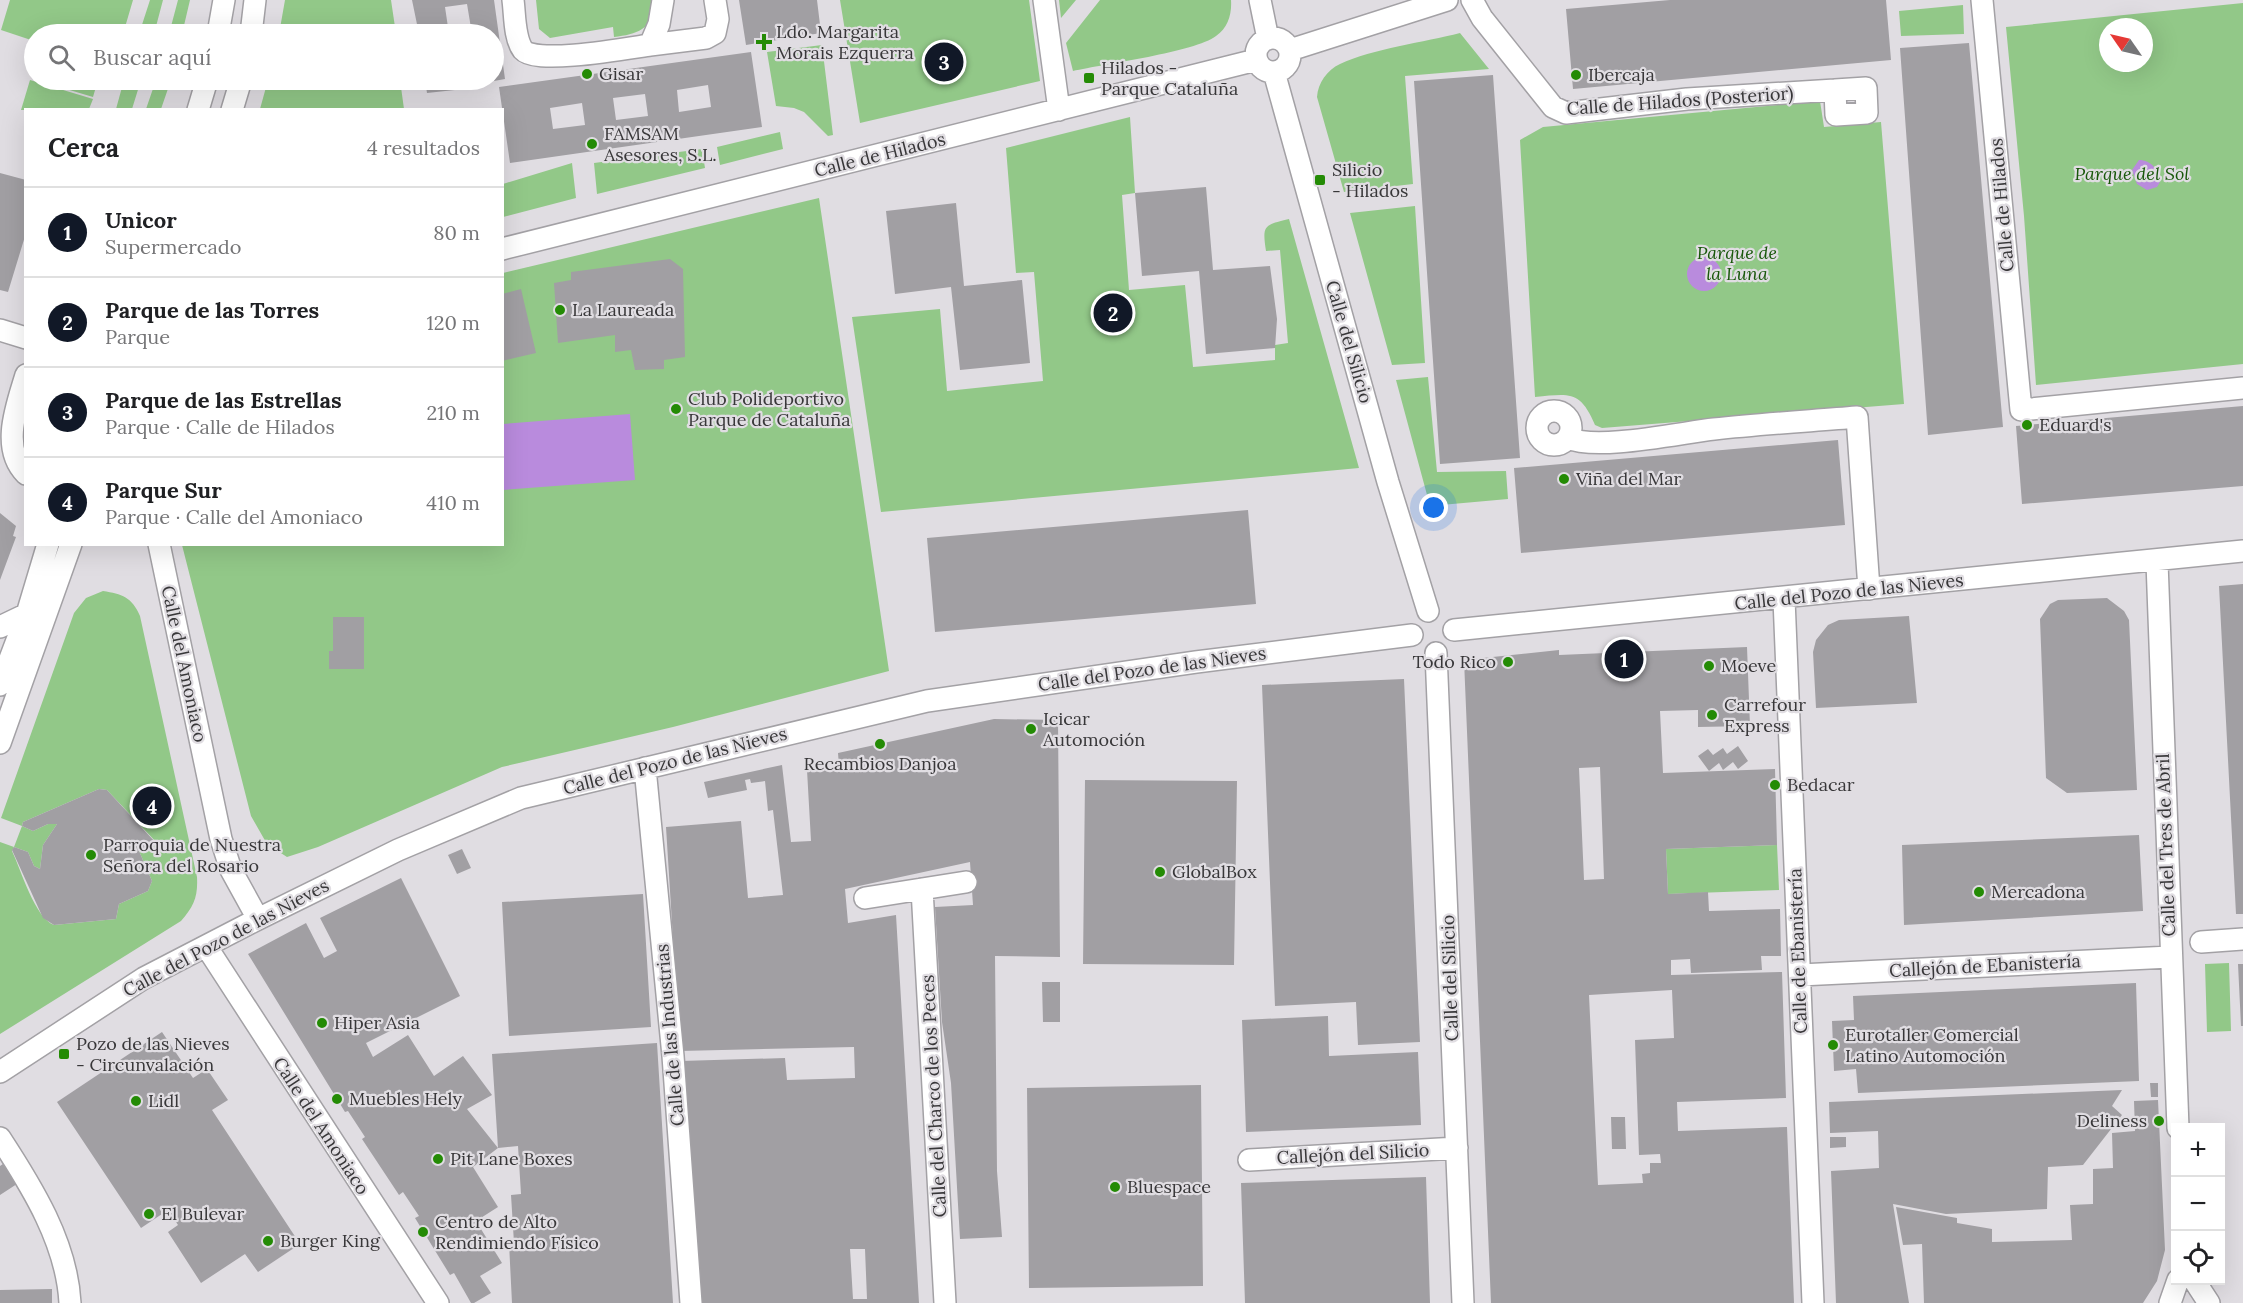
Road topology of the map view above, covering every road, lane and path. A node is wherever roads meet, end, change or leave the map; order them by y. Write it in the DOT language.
graph roads {
  1 [pos="224,0"];
  2 [pos="255,0"];
  3 [pos="513,0"];
  4 [pos="663,0"];
  5 [pos="715,0"];
  6 [pos="1044,0"];
  7 [pos="1260,0"];
  8 [pos="1448,0"];
  9 [pos="1472,0"];
  10 [pos="1982,0"];
  11 [pos="220,24"];
  12 [pos="252,24"];
  13 [pos="1268,39"];
  14 [pos="650,45"];
  15 [pos="1290,50"];
  16 [pos="1257,60"];
  17 [pos="1274,72"];
  18 [pos="204,90"];
  19 [pos="238,90"];
  20 [pos="1835,90"];
  21 [pos="199,108"];
  22 [pos="233,108"];
  23 [pos="1059,110"];
  24 [pos="504,249"];
  25 [pos="0,330"];
  26 [pos="24,337"];
  27 [pos="24,383"];
  28 [pos="2243,388"];
  29 [pos="1568,438"];
  30 [pos="13,465"];
  31 [pos="47,546"];
  32 [pos="70,546"];
  33 [pos="159,546"];
  34 [pos="2243,551"];
  35 [pos="2157,562"];
  36 [pos="1869,589"];
  37 [pos="1784,599"];
  38 [pos="1428,611"];
  39 [pos="27,614"];
  40 [pos="0,627"];
  41 [pos="1454,630"];
  42 [pos="1412,635"];
  43 [pos="1436,652"];
  44 [pos="0,685"];
  45 [pos="0,743"];
  46 [pos="645,768"];
  47 [pos="966,882"];
  48 [pos="922,889"];
  49 [pos="865,898"];
  50 [pos="258,919"];
  51 [pos="2243,939"];
  52 [pos="2201,942"];
  53 [pos="206,946"];
  54 [pos="2170,957"];
  55 [pos="1800,975"];
  56 [pos="0,1072"];
  57 [pos="2178,1123"];
  58 [pos="0,1138"];
  59 [pos="1457,1148"];
  60 [pos="1250,1160"];
  61 [pos="2177,1285"];
  62 [pos="2197,1285"];
  63 [pos="70,1303"];
  64 [pos="438,1303"];
  65 [pos="691,1303"];
  66 [pos="945,1303"];
  67 [pos="1464,1303"];
  68 [pos="1813,1303"];
  69 [pos="2170,1303"];
  70 [pos="2209,1303"];
  1 -- 11 [label="street"];
  2 -- 12 [label="street"];
  3 -- 14 [label="street"];
  4 -- 14 [label="street"];
  5 -- 14 [label="street"];
  6 -- 23 [label="street"];
  7 -- 13 [label="street"];
  8 -- 15 [label="street"];
  9 -- 20 [label="street, Calle de Hilados (Posterior)"];
  10 -- 28 [label="street, Calle de Hilados"];
  13 -- 15 [label="street"];
  13 -- 16 [label="street"];
  15 -- 17 [label="street"];
  16 -- 17 [label="street"];
  16 -- 23 [label="street, Calle de Hilados"];
  17 -- 38 [label="street, Calle del Silicio"];
  18 -- 21 [label="street"];
  19 -- 22 [label="street"];
  23 -- 24 [label="street, Calle de Hilados"];
  25 -- 26 [label="street"];
  27 -- 30 [label="street"];
  29 -- 36 [label="street"];
  31 -- 39 [label="street"];
  32 -- 45 [label="street"];
  33 -- 50 [label="street, Calle del Amoniaco"];
  34 -- 35 [label="street, Calle del Pozo de las Nieves"];
  35 -- 36 [label="street, Calle del Pozo de las Nieves"];
  35 -- 54 [label="street, Calle del Tres de Abril"];
  36 -- 37 [label="street, Calle del Pozo de las Nieves"];
  37 -- 41 [label="street, Calle del Pozo de las Nieves"];
  37 -- 55 [label="street, Calle de Ebanistería"];
  38 -- 41 [label="street"];
  38 -- 42 [label="street"];
  39 -- 40 [label="street"];
  39 -- 44 [label="street"];
  41 -- 43 [label="street"];
  42 -- 43 [label="street"];
  42 -- 46 [label="street, Calle del Pozo de las Nieves"];
  43 -- 59 [label="street, Calle del Silicio"];
  46 -- 50 [label="street, Calle del Pozo de las Nieves"];
  46 -- 65 [label="street, Calle de las Industrias"];
  47 -- 48 [label="street"];
  48 -- 49 [label="street"];
  48 -- 66 [label="street, Calle del Charco de los Peces"];
  50 -- 53 [label="street, Calle del Pozo de las Nieves"];
  51 -- 52 [label="street"];
  53 -- 56 [label="street, Calle del Pozo de las Nieves"];
  53 -- 64 [label="street, Calle del Amoniaco"];
  54 -- 55 [label="street, Callejón de Ebanistería"];
  54 -- 57 [label="street, Calle del Tres de Abril"];
  55 -- 68 [label="street, Calle de Ebanistería"];
  58 -- 63 [label="street"];
  59 -- 60 [label="street, Callejón del Silicio"];
  59 -- 67 [label="street, Calle del Silicio"];
  61 -- 69 [label="street"];
  62 -- 70 [label="street"];
}
